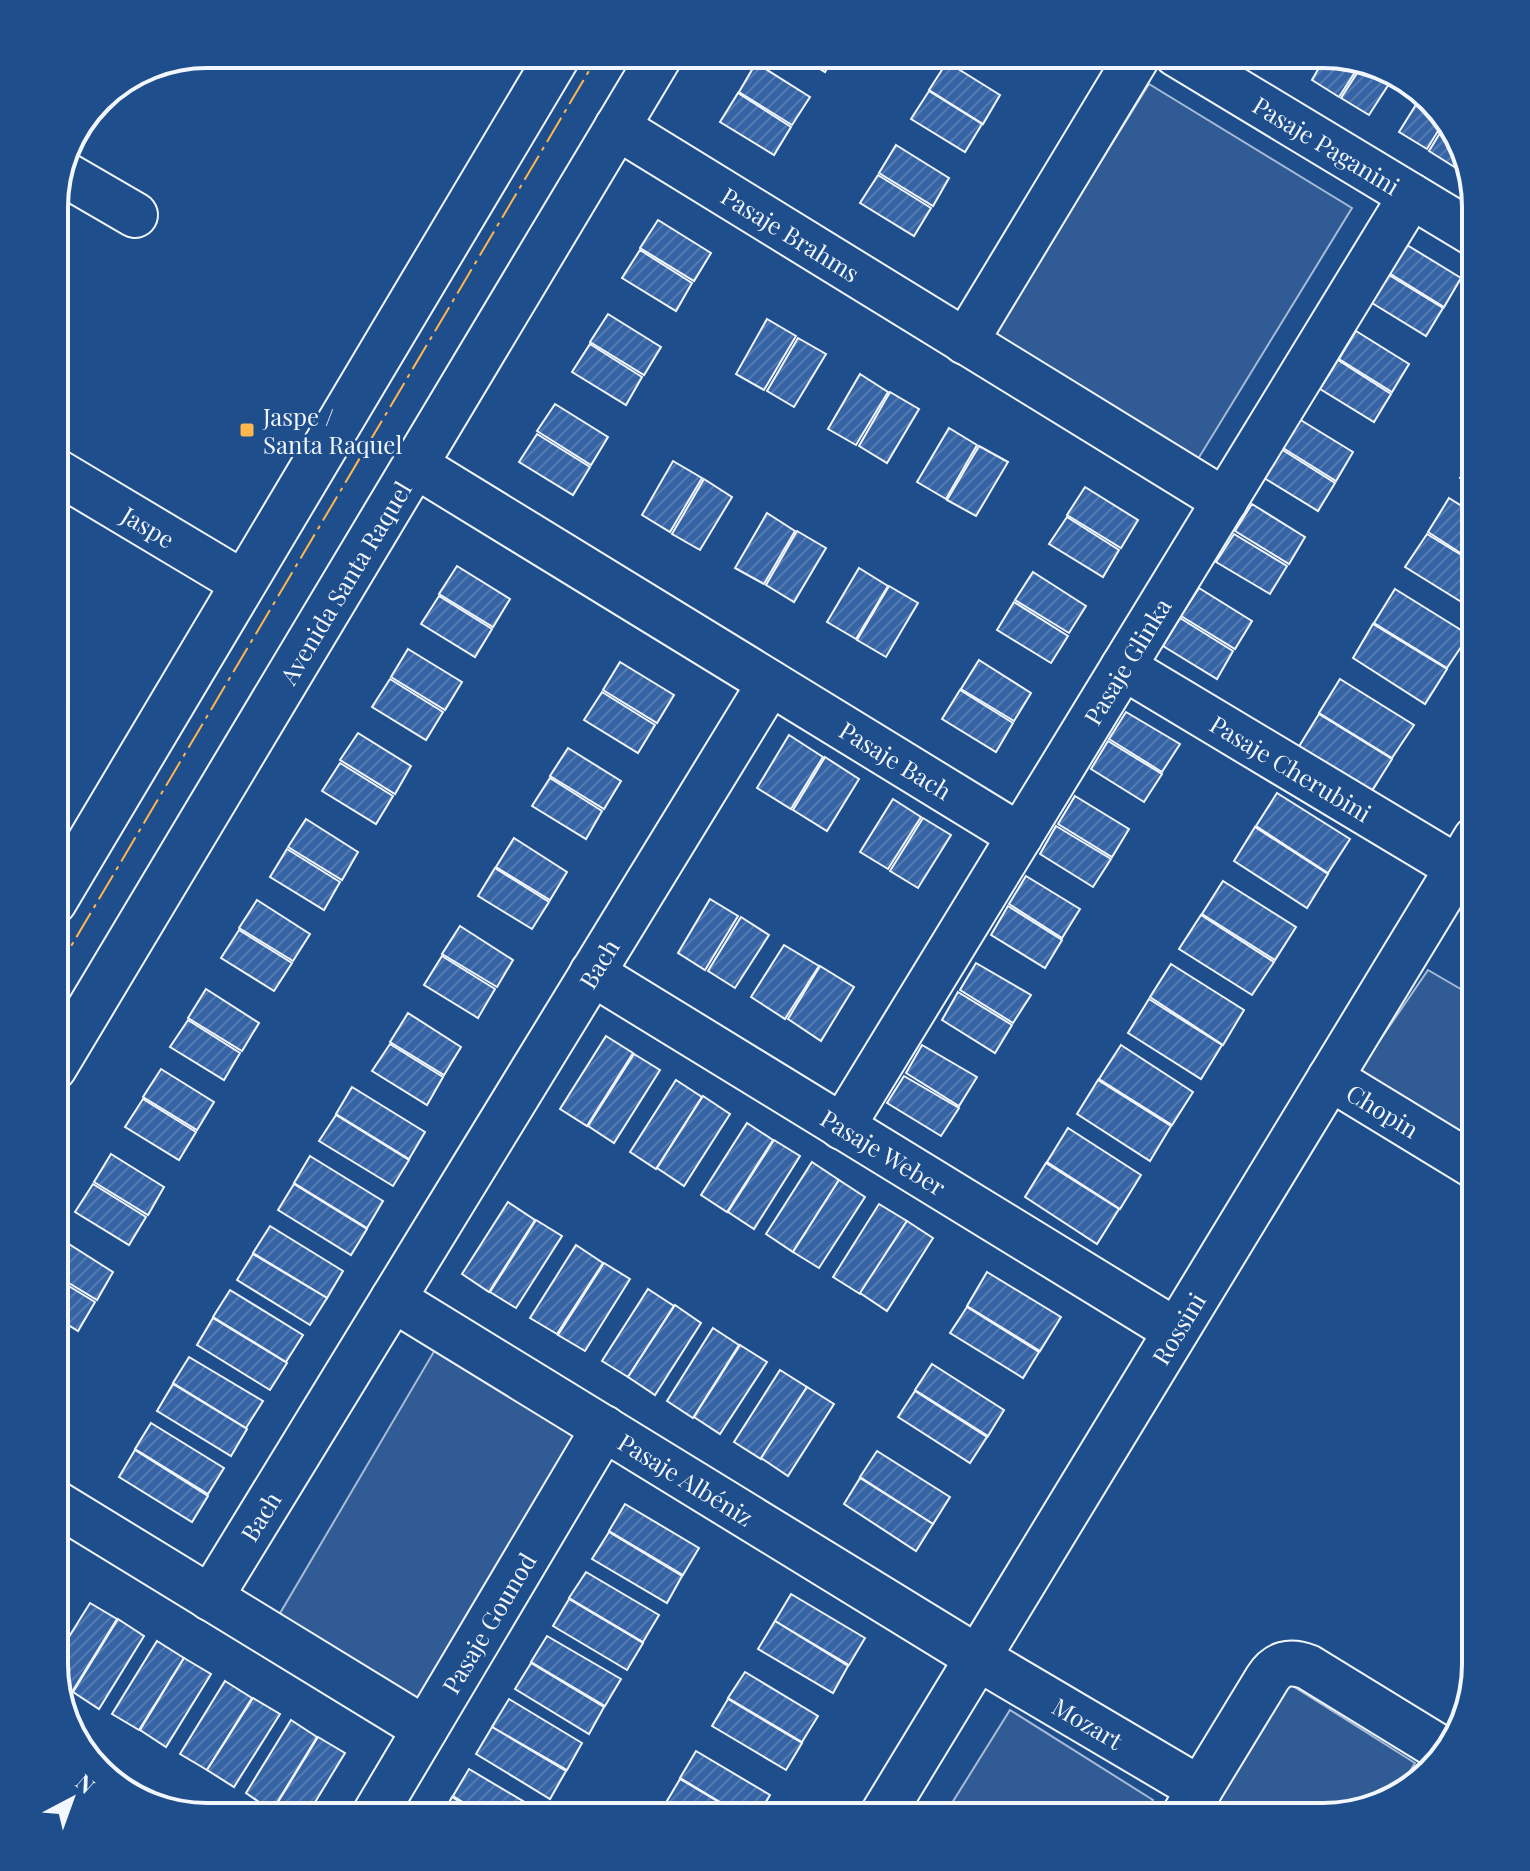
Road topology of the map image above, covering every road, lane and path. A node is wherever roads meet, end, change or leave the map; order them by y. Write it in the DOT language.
graph roads {
  1 [pos="551,68"];
  2 [pos="653,68"];
  3 [pos="1131,68"];
  4 [pos="1199,68"];
  5 [pos="617,127"];
  6 [pos="72,178"];
  7 [pos="1411,196"];
  8 [pos="135,215"];
  9 [pos="1462,227"];
  10 [pos="965,342"];
  11 [pos="415,465"];
  12 [pos="68,478"];
  13 [pos="1225,501"];
  14 [pos="243,583"];
  15 [pos="1123,667"];
  16 [pos="770,683"];
  17 [pos="1020,836"];
  18 [pos="1462,850"];
  19 [pos="1462,861"];
  20 [pos="68,878"];
  21 [pos="592,973"];
  22 [pos="68,1045"];
  23 [pos="1330,1078"];
  24 [pos="842,1127"];
  25 [pos="1462,1158"];
  26 [pos="393,1299"];
  27 [pos="1176,1331"];
  28 [pos="604,1428"];
  29 [pos="68,1511"];
  30 [pos="210,1598"];
  31 [pos="978,1658"];
  32 [pos="425,1729"];
  33 [pos="1435,1745"];
  34 [pos="381,1803"];
  35 [pos="890,1803"];
  36 [pos="1192,1803"];
  1 -- 14 [label="street"];
  2 -- 5 [label="street, Avenida Santa Raquel"];
  3 -- 10 [label="street"];
  4 -- 7 [label="street, Pasaje Paganini"];
  5 -- 10 [label="street, Pasaje Brahms"];
  5 -- 11 [label="street, Avenida Santa Raquel"];
  6 -- 8 [label="street"];
  7 -- 9 [label="street, Pasaje Paganini"];
  7 -- 13 [label="street, Pasaje Glinka"];
  10 -- 13 [label="street, Pasaje Brahms"];
  11 -- 16 [label="street"];
  11 -- 22 [label="street, Avenida Santa Raquel"];
  12 -- 14 [label="street, Jaspe"];
  13 -- 15 [label="street, Pasaje Glinka"];
  14 -- 20 [label="street"];
  15 -- 17 [label="street, Pasaje Glinka"];
  15 -- 18 [label="street, Pasaje Cherubini"];
  16 -- 17 [label="street, Pasaje Bach"];
  16 -- 21 [label="street, Bach"];
  17 -- 24 [label="street, Pasaje Glinka"];
  19 -- 23 [label="street, Rossini"];
  21 -- 24 [label="street, Pasaje Weber"];
  21 -- 26 [label="street, Bach"];
  23 -- 25 [label="street, Chopin"];
  23 -- 27 [label="street, Rossini"];
  24 -- 27 [label="street, Pasaje Weber"];
  26 -- 28 [label="street, Pasaje Albéniz"];
  26 -- 30 [label="street, Bach"];
  27 -- 31 [label="street, Rossini"];
  28 -- 31 [label="street, Pasaje Albéniz"];
  28 -- 32 [label="street, Pasaje Gounod"];
  29 -- 30 [label="street"];
  30 -- 32 [label="street"];
  31 -- 35 [label="street, Rossini"];
  31 -- 36 [label="street, Mozart"];
  32 -- 34 [label="street, Pasaje Gounod"];
  33 -- 36 [label="street, Mozart"];
}
